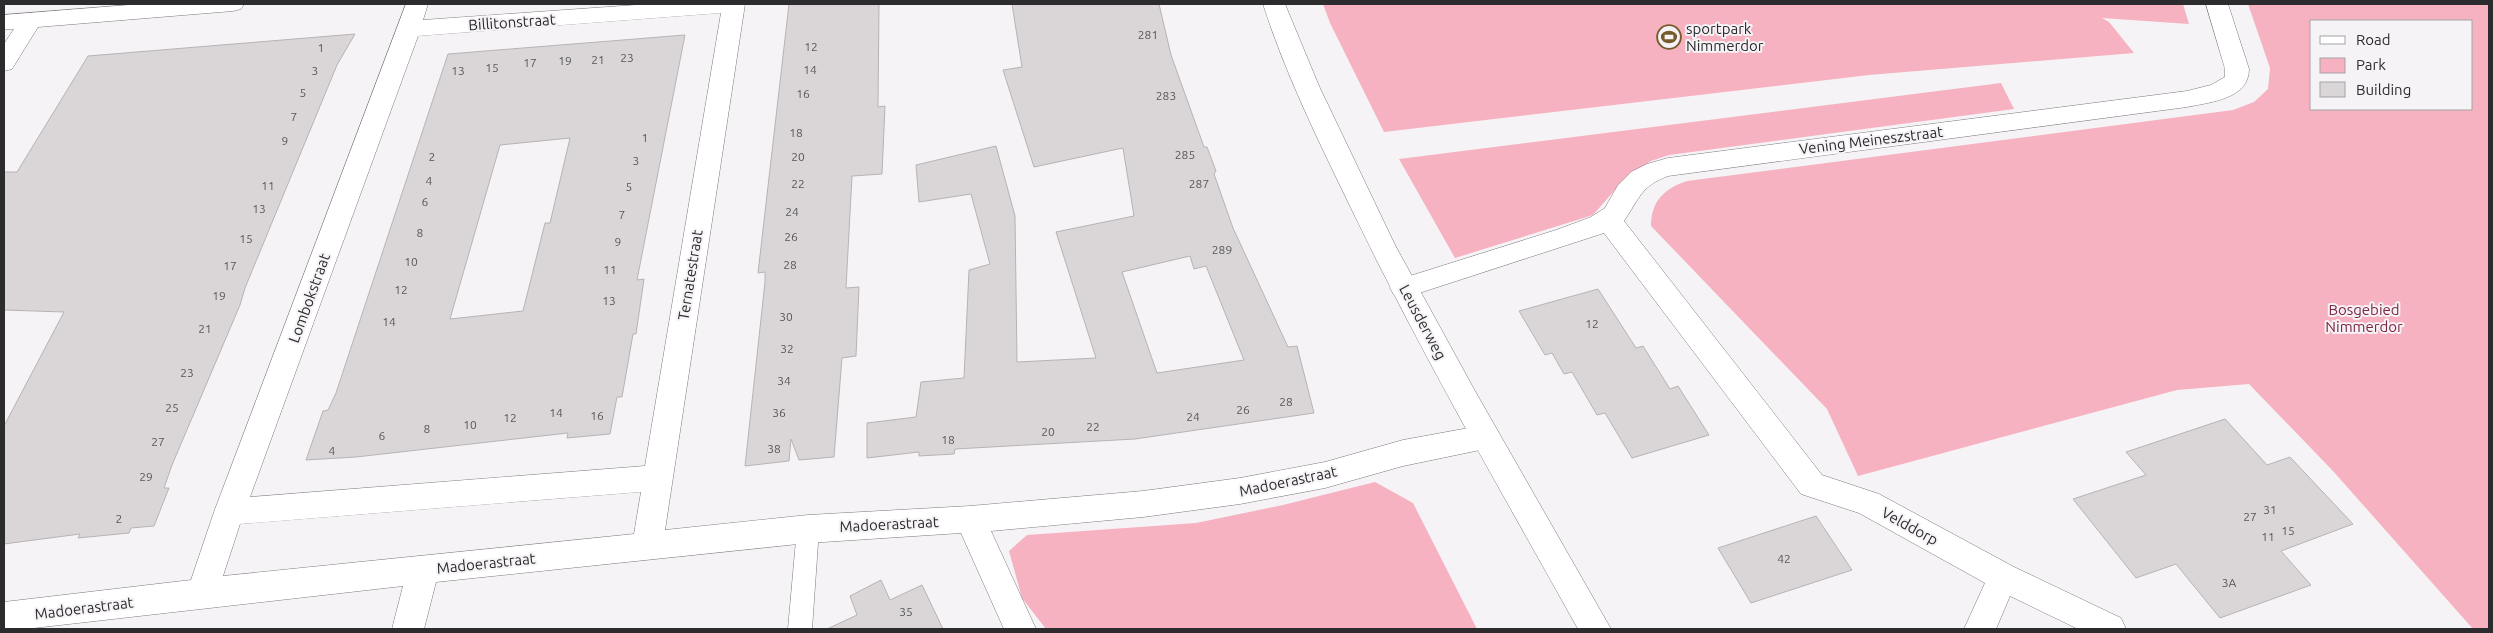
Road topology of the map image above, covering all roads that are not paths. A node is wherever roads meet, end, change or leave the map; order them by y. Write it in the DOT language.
graph roads {
  1 [pos="234,4"];
  2 [pos="417,4"];
  3 [pos="734,4"];
  4 [pos="1274,4"];
  5 [pos="2217,4"];
  6 [pos="4,22"];
  7 [pos="30,22"];
  8 [pos="409,29"];
  9 [pos="4,63"];
  10 [pos="1609,220"];
  11 [pos="1404,288"];
  12 [pos="1485,438"];
  13 [pos="657,478"];
  14 [pos="229,512"];
  15 [pos="970,520"];
  16 [pos="808,529"];
  17 [pos="647,546"];
  18 [pos="423,570"];
  19 [pos="2003,577"];
  20 [pos="202,593"];
  21 [pos="4,617"];
  22 [pos="408,629"];
  23 [pos="800,629"];
  24 [pos="1020,629"];
  25 [pos="1595,629"];
  26 [pos="1980,629"];
  27 [pos="2110,629"];
  1 -- 7 [label="street"];
  2 -- 8 [label="street, Lombokstraat"];
  3 -- 8 [label="street, Billitonstraat"];
  3 -- 13 [label="street, Ternatestraat"];
  4 -- 11 [label="street, Leusderweg"];
  5 -- 10 [label="street, Vening Meineszstraat"];
  6 -- 7 [label="street"];
  7 -- 9 [label="street"];
  8 -- 14 [label="street, Lombokstraat"];
  10 -- 11 [label="street"];
  10 -- 19 [label="street, Velddorp"];
  11 -- 12 [label="street, Leusderweg"];
  12 -- 15 [label="street, Madoerastraat"];
  12 -- 25 [label="street, Leusderweg"];
  13 -- 14 [label="street"];
  13 -- 17 [label="street, Ternatestraat"];
  14 -- 20 [label="street, Lombokstraat"];
  15 -- 16 [label="street, Madoerastraat"];
  15 -- 24 [label="street"];
  16 -- 17 [label="street, Madoerastraat"];
  16 -- 23 [label="lane"];
  17 -- 18 [label="street, Madoerastraat"];
  18 -- 20 [label="street, Madoerastraat"];
  18 -- 22 [label="street"];
  19 -- 26 [label="street"];
  19 -- 27 [label="street, Velddorp"];
  20 -- 21 [label="street, Madoerastraat"];
}
